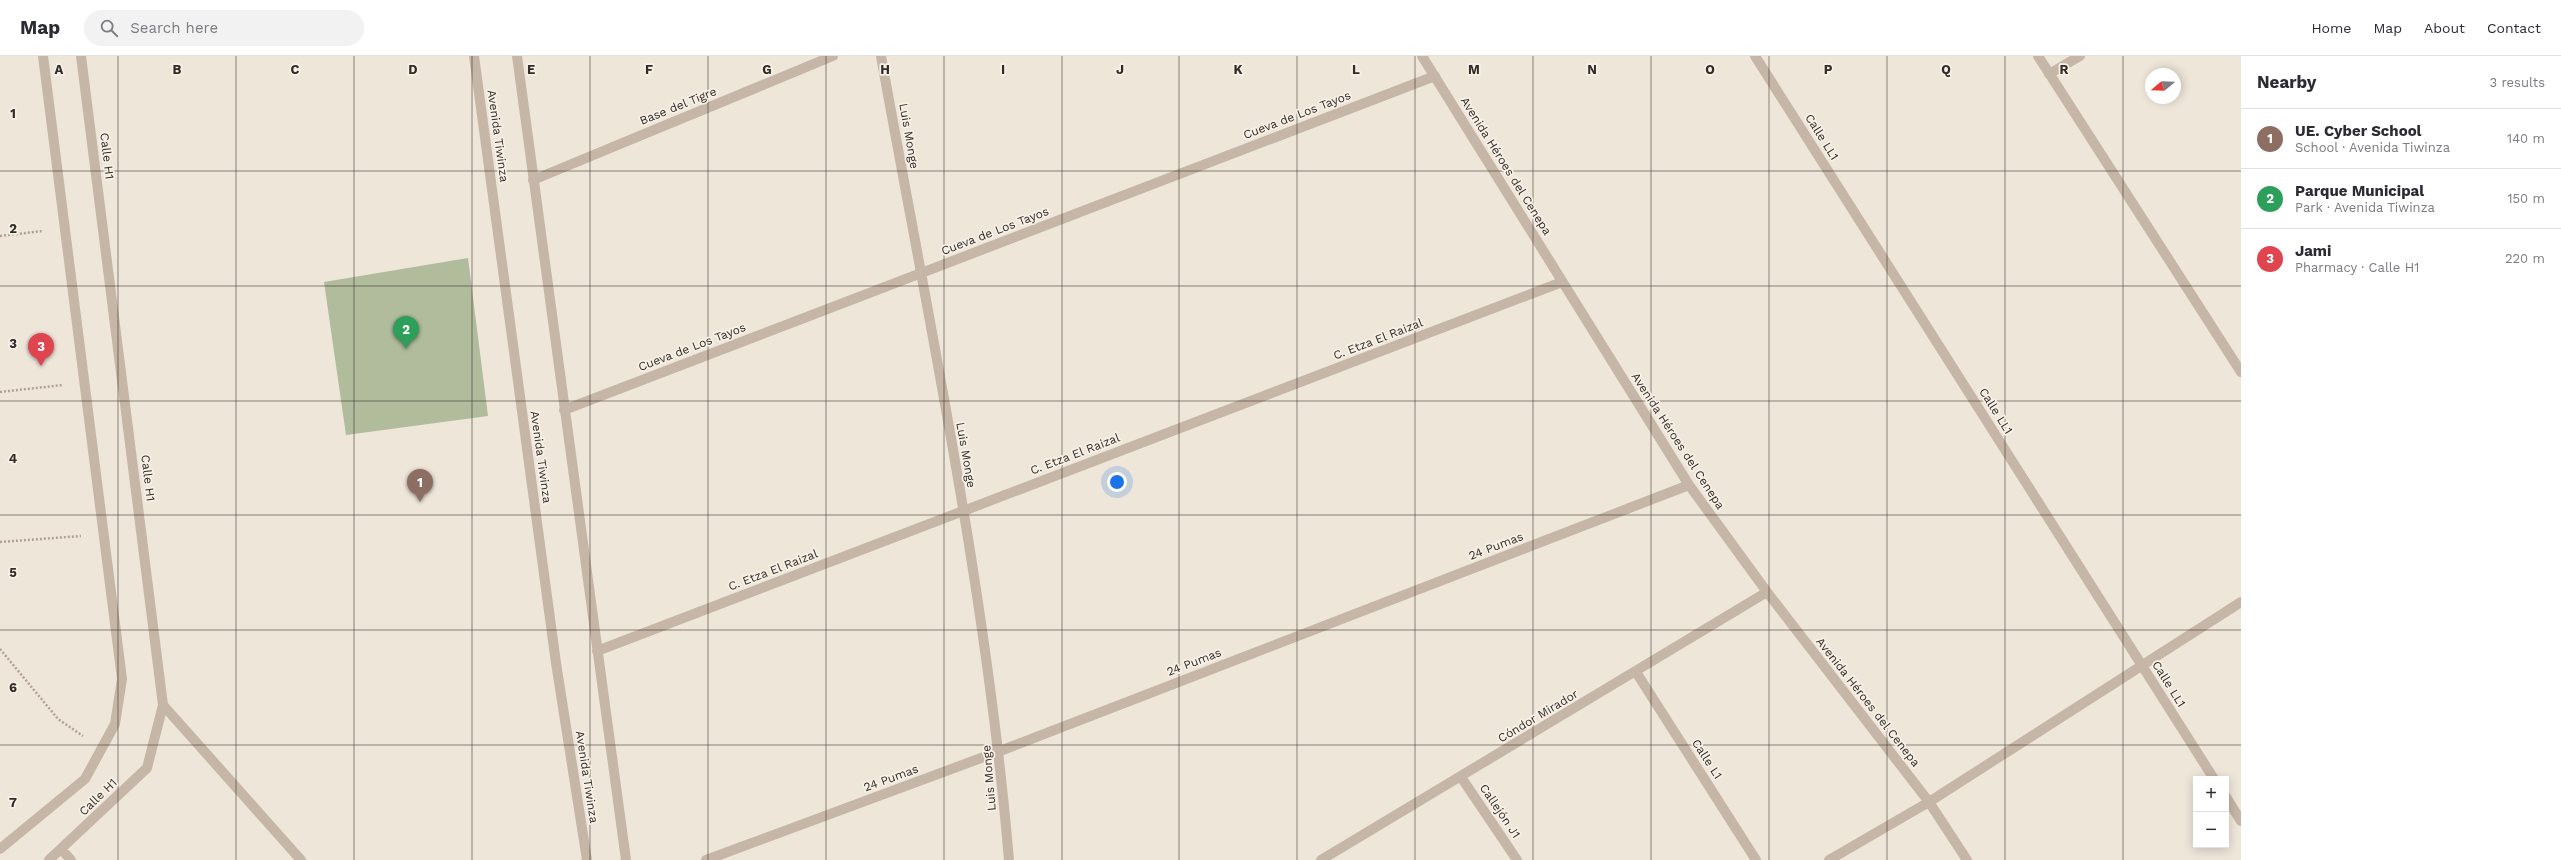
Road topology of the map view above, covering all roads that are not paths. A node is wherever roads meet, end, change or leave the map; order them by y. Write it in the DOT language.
graph roads {
  1 [pos="43,56"];
  2 [pos="81,56"];
  3 [pos="474,56"];
  4 [pos="517,56"];
  5 [pos="833,56"];
  6 [pos="881,56"];
  7 [pos="1422,56"];
  8 [pos="1755,56"];
  9 [pos="2038,56"];
  10 [pos="2080,56"];
  11 [pos="2049,74"];
  12 [pos="1435,76"];
  13 [pos="533,180"];
  14 [pos="920,273"];
  15 [pos="1562,282"];
  16 [pos="2241,372"];
  17 [pos="564,410"];
  18 [pos="1688,485"];
  19 [pos="963,511"];
  20 [pos="1767,592"];
  21 [pos="2241,602"];
  22 [pos="597,651"];
  23 [pos="2142,665"];
  24 [pos="1636,672"];
  25 [pos="164,705"];
  26 [pos="1000,751"];
  27 [pos="2212,776"];
  28 [pos="1461,777"];
  29 [pos="1929,802"];
  30 [pos="2229,803"];
  31 [pos="2241,821"];
  32 [pos="0,849"];
  33 [pos="62,849"];
  34 [pos="49,860"];
  35 [pos="71,860"];
  36 [pos="301,860"];
  37 [pos="587,860"];
  38 [pos="626,860"];
  39 [pos="706,860"];
  40 [pos="1009,860"];
  41 [pos="1321,860"];
  42 [pos="1517,860"];
  43 [pos="1756,860"];
  44 [pos="1830,860"];
  45 [pos="1967,860"];
  1 -- 32 [label="street, Calle H1"];
  2 -- 25 [label="street, Calle H1"];
  3 -- 37 [label="street, Avenida Tiwinza"];
  4 -- 13 [label="street"];
  5 -- 13 [label="street, Base del Tigre"];
  6 -- 14 [label="street, Luis Monge"];
  7 -- 12 [label="street, Avenida Héroes del Cenepa"];
  8 -- 23 [label="street, Calle LL1"];
  9 -- 11 [label="street"];
  10 -- 11 [label="street"];
  11 -- 16 [label="street"];
  12 -- 14 [label="street, Cueva de Los Tayos"];
  12 -- 15 [label="street, Avenida Héroes del Cenepa"];
  13 -- 17 [label="street"];
  14 -- 17 [label="street, Cueva de Los Tayos"];
  14 -- 19 [label="street, Luis Monge"];
  15 -- 18 [label="street, Avenida Héroes del Cenepa"];
  15 -- 19 [label="street, C. Etza El Raizal"];
  17 -- 22 [label="street"];
  18 -- 20 [label="street, Avenida Héroes del Cenepa"];
  18 -- 26 [label="street, 24 Pumas"];
  19 -- 22 [label="street, C. Etza El Raizal"];
  19 -- 26 [label="street, Luis Monge"];
  20 -- 24 [label="street, Cóndor Mirador"];
  20 -- 29 [label="street, Avenida Héroes del Cenepa"];
  21 -- 23 [label="street"];
  22 -- 38 [label="street"];
  23 -- 27 [label="street, Calle LL1"];
  23 -- 29 [label="street"];
  24 -- 28 [label="street, Cóndor Mirador"];
  24 -- 43 [label="street, Calle L1"];
  25 -- 33 [label="street, Calle H1"];
  25 -- 36 [label="street"];
  26 -- 39 [label="street, 24 Pumas"];
  26 -- 40 [label="street, Luis Monge"];
  28 -- 41 [label="street, Cóndor Mirador"];
  28 -- 42 [label="street, Callejón J1"];
  29 -- 44 [label="street"];
  29 -- 45 [label="street, Avenida Héroes del Cenepa"];
  30 -- 31 [label="street"];
  33 -- 34 [label="street, Calle H1"];
  33 -- 35 [label="street"];
}
